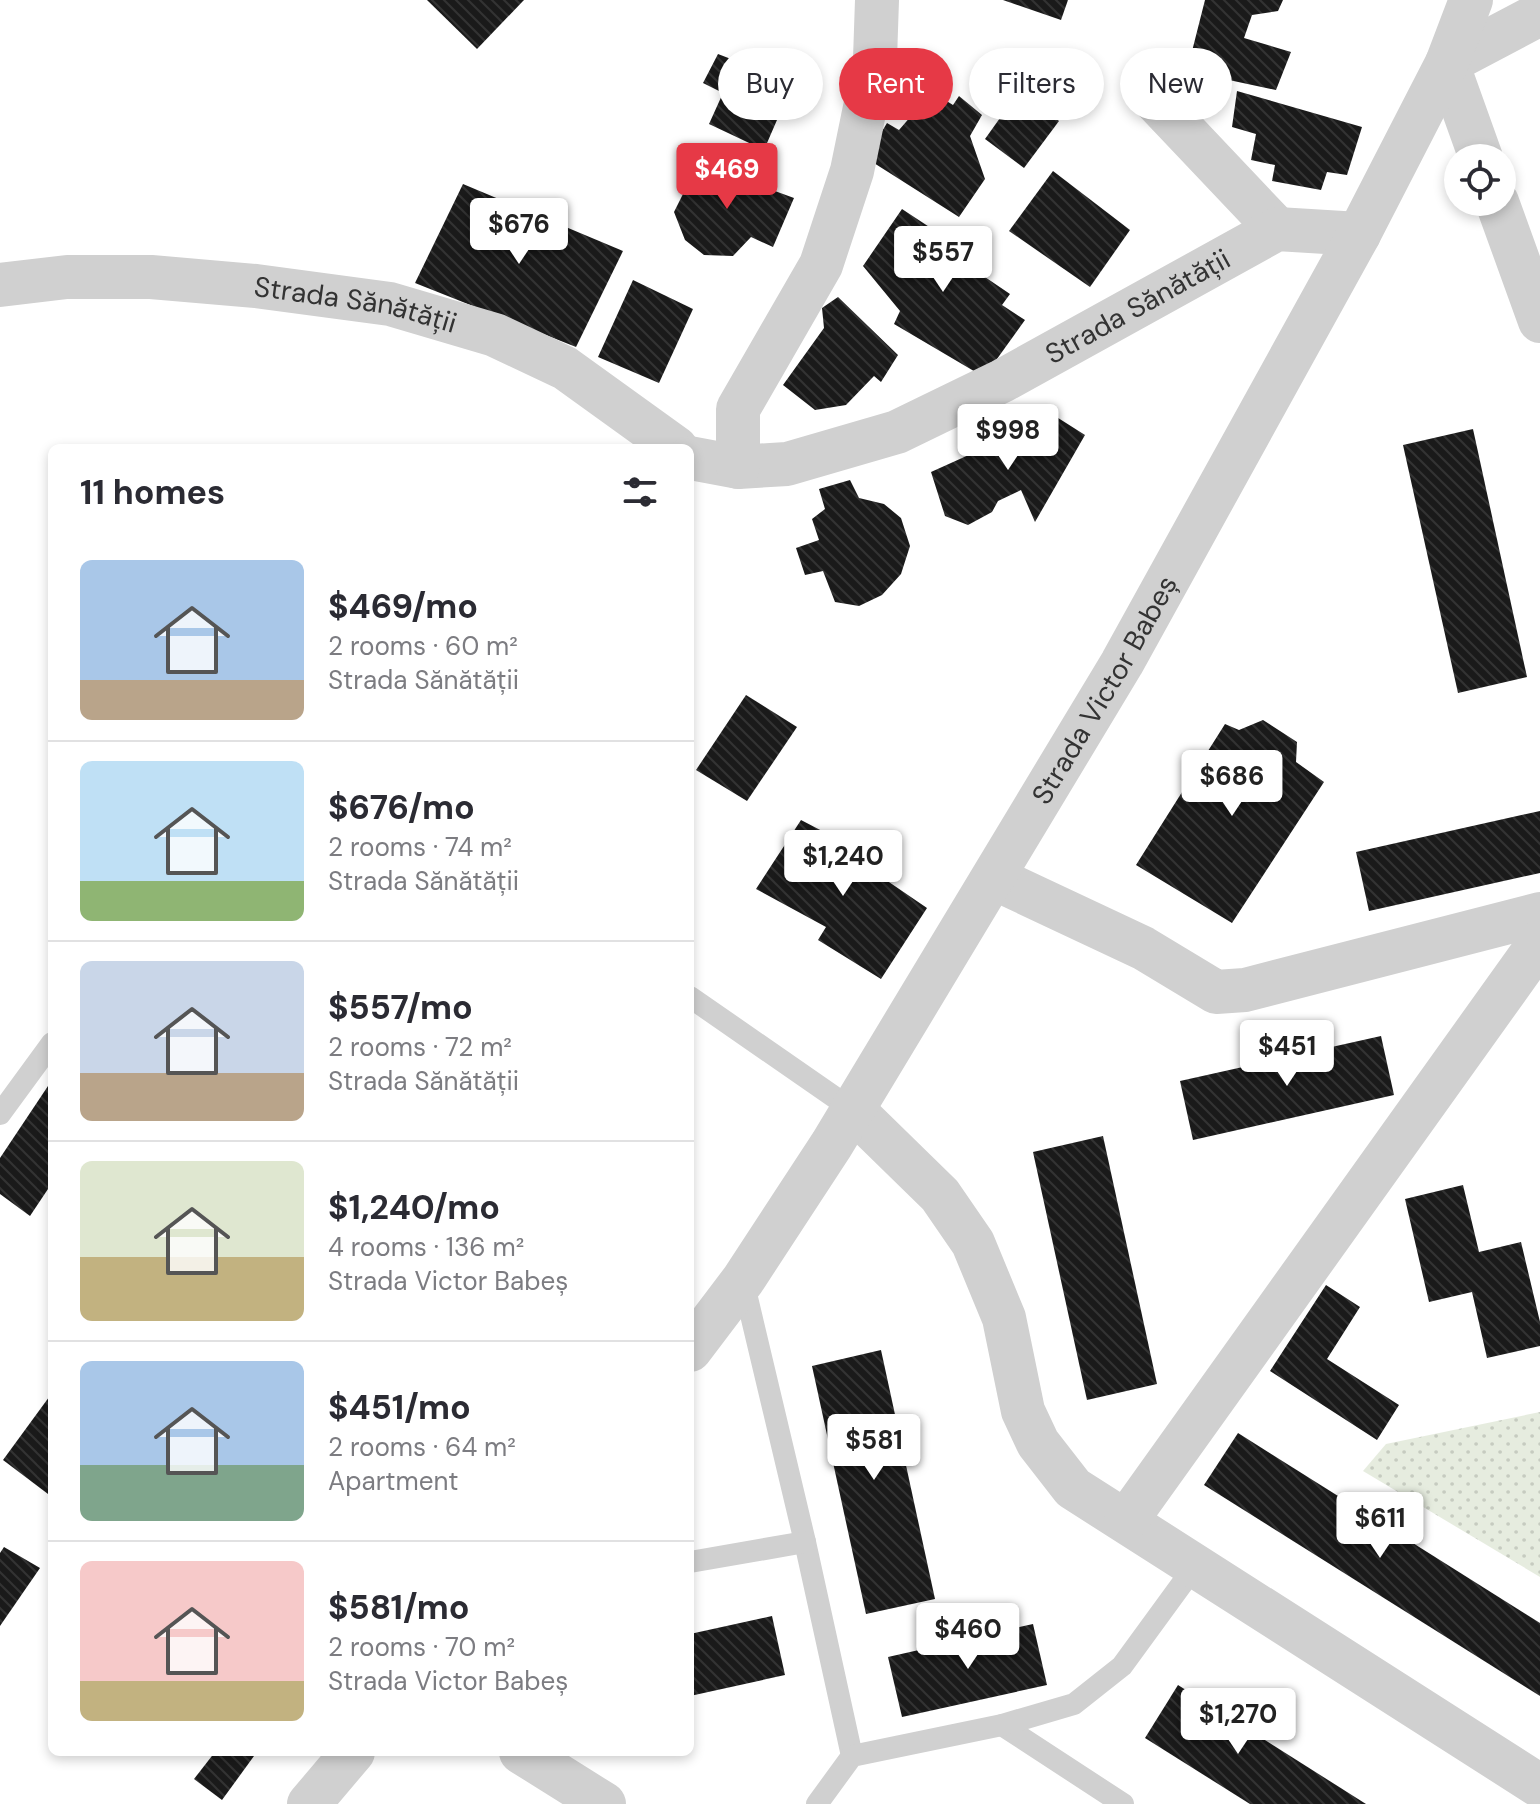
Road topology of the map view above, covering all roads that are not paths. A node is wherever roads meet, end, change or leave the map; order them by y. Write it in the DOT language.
graph roads {
  1 [pos="877,0"];
  2 [pos="1471,0"];
  3 [pos="1540,14"];
  4 [pos="1447,63"];
  5 [pos="1174,120"];
  6 [pos="1476,144"];
  7 [pos="1502,216"];
  8 [pos="1277,229"];
  9 [pos="1359,234"];
  10 [pos="0,285"];
  11 [pos="1540,321"];
  12 [pos="670,444"];
  13 [pos="694,459"];
  14 [pos="738,467"];
  15 [pos="994,878"];
  16 [pos="1540,914"];
  17 [pos="1540,942"];
  18 [pos="694,1000"];
  19 [pos="48,1048"];
  20 [pos="853,1110"];
  21 [pos="0,1114"];
  22 [pos="743,1280"];
  23 [pos="694,1345"];
  24 [pos="1126,1521"];
  25 [pos="805,1542"];
  26 [pos="694,1561"];
  27 [pos="1195,1566"];
  28 [pos="1002,1725"];
  29 [pos="350,1756"];
  30 [pos="527,1756"];
  31 [pos="852,1756"];
  32 [pos="1540,1786"];
  33 [pos="309,1804"];
  34 [pos="604,1804"];
  35 [pos="817,1804"];
  36 [pos="1123,1804"];
  1 -- 14 [label="street"];
  2 -- 4 [label="street, Strada Victor Babeș"];
  3 -- 4 [label="street"];
  4 -- 6 [label="street"];
  4 -- 9 [label="street, Strada Victor Babeș"];
  5 -- 8 [label="street"];
  7 -- 11 [label="street"];
  8 -- 9 [label="street"];
  8 -- 14 [label="street, Strada Sănătății"];
  9 -- 15 [label="street, Strada Victor Babeș"];
  10 -- 12 [label="street, Strada Sănătății"];
  13 -- 14 [label="street, Strada Sănătății"];
  15 -- 16 [label="street"];
  15 -- 20 [label="street, Strada Victor Babeș"];
  17 -- 24 [label="street"];
  18 -- 20 [label="lane"];
  19 -- 21 [label="lane"];
  20 -- 22 [label="street, Strada Victor Babeș"];
  20 -- 24 [label="street"];
  22 -- 23 [label="street, Strada Victor Babeș"];
  22 -- 25 [label="lane"];
  24 -- 27 [label="street"];
  25 -- 26 [label="lane"];
  25 -- 31 [label="lane"];
  27 -- 28 [label="lane"];
  27 -- 32 [label="street"];
  28 -- 31 [label="lane"];
  28 -- 36 [label="lane"];
  29 -- 33 [label="street"];
  30 -- 34 [label="street"];
  31 -- 35 [label="lane"];
}
